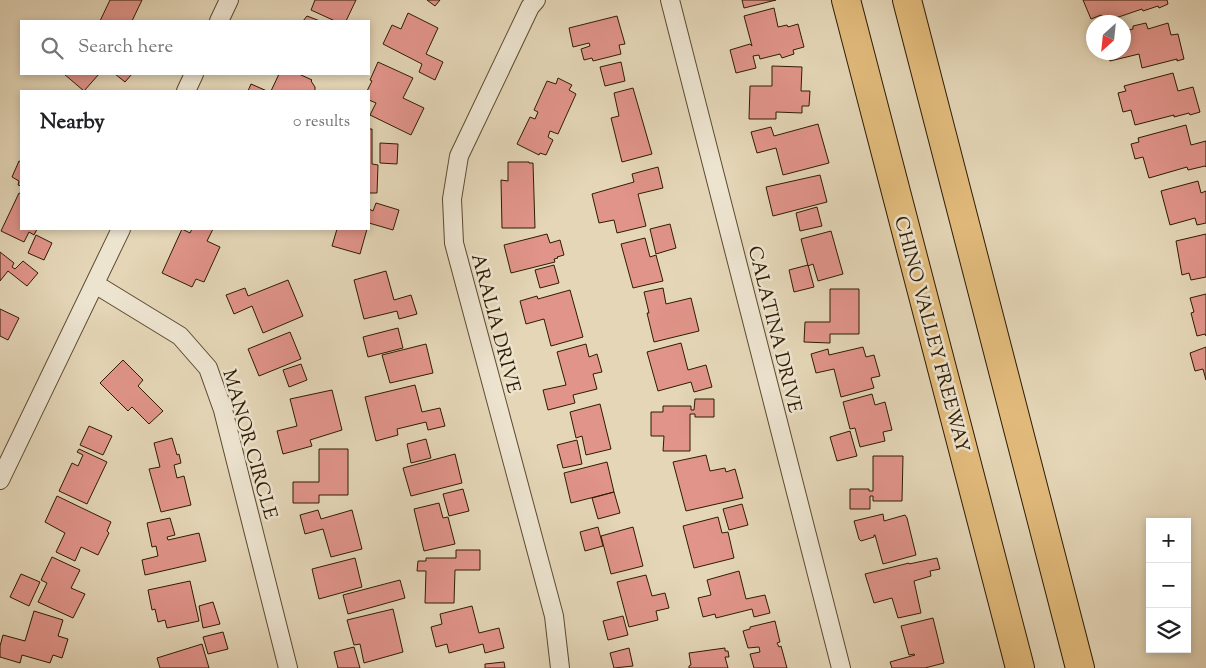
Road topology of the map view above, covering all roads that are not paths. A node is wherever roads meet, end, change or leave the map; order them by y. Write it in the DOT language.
graph roads {
  1 [pos="229,0"];
  2 [pos="536,0"];
  3 [pos="670,0"];
  4 [pos="846,0"];
  5 [pos="908,0"];
  6 [pos="219,20"];
  7 [pos="194,75"];
  8 [pos="186,90"];
  9 [pos="121,230"];
  10 [pos="95,284"];
  11 [pos="0,480"];
  12 [pos="288,668"];
  13 [pos="560,668"];
  14 [pos="841,668"];
  15 [pos="1020,668"];
  16 [pos="1080,668"];
  1 -- 6 [label="street"];
  2 -- 13 [label="street, ARALIA DRIVE"];
  3 -- 14 [label="street, CALATINA DRIVE"];
  4 -- 15 [label="highway, CHINO VALLEY FREEWAY"];
  5 -- 16 [label="highway"];
  7 -- 8 [label="street"];
  9 -- 10 [label="street"];
  10 -- 11 [label="street"];
  10 -- 12 [label="street, MANOR CIRCLE"];
}
